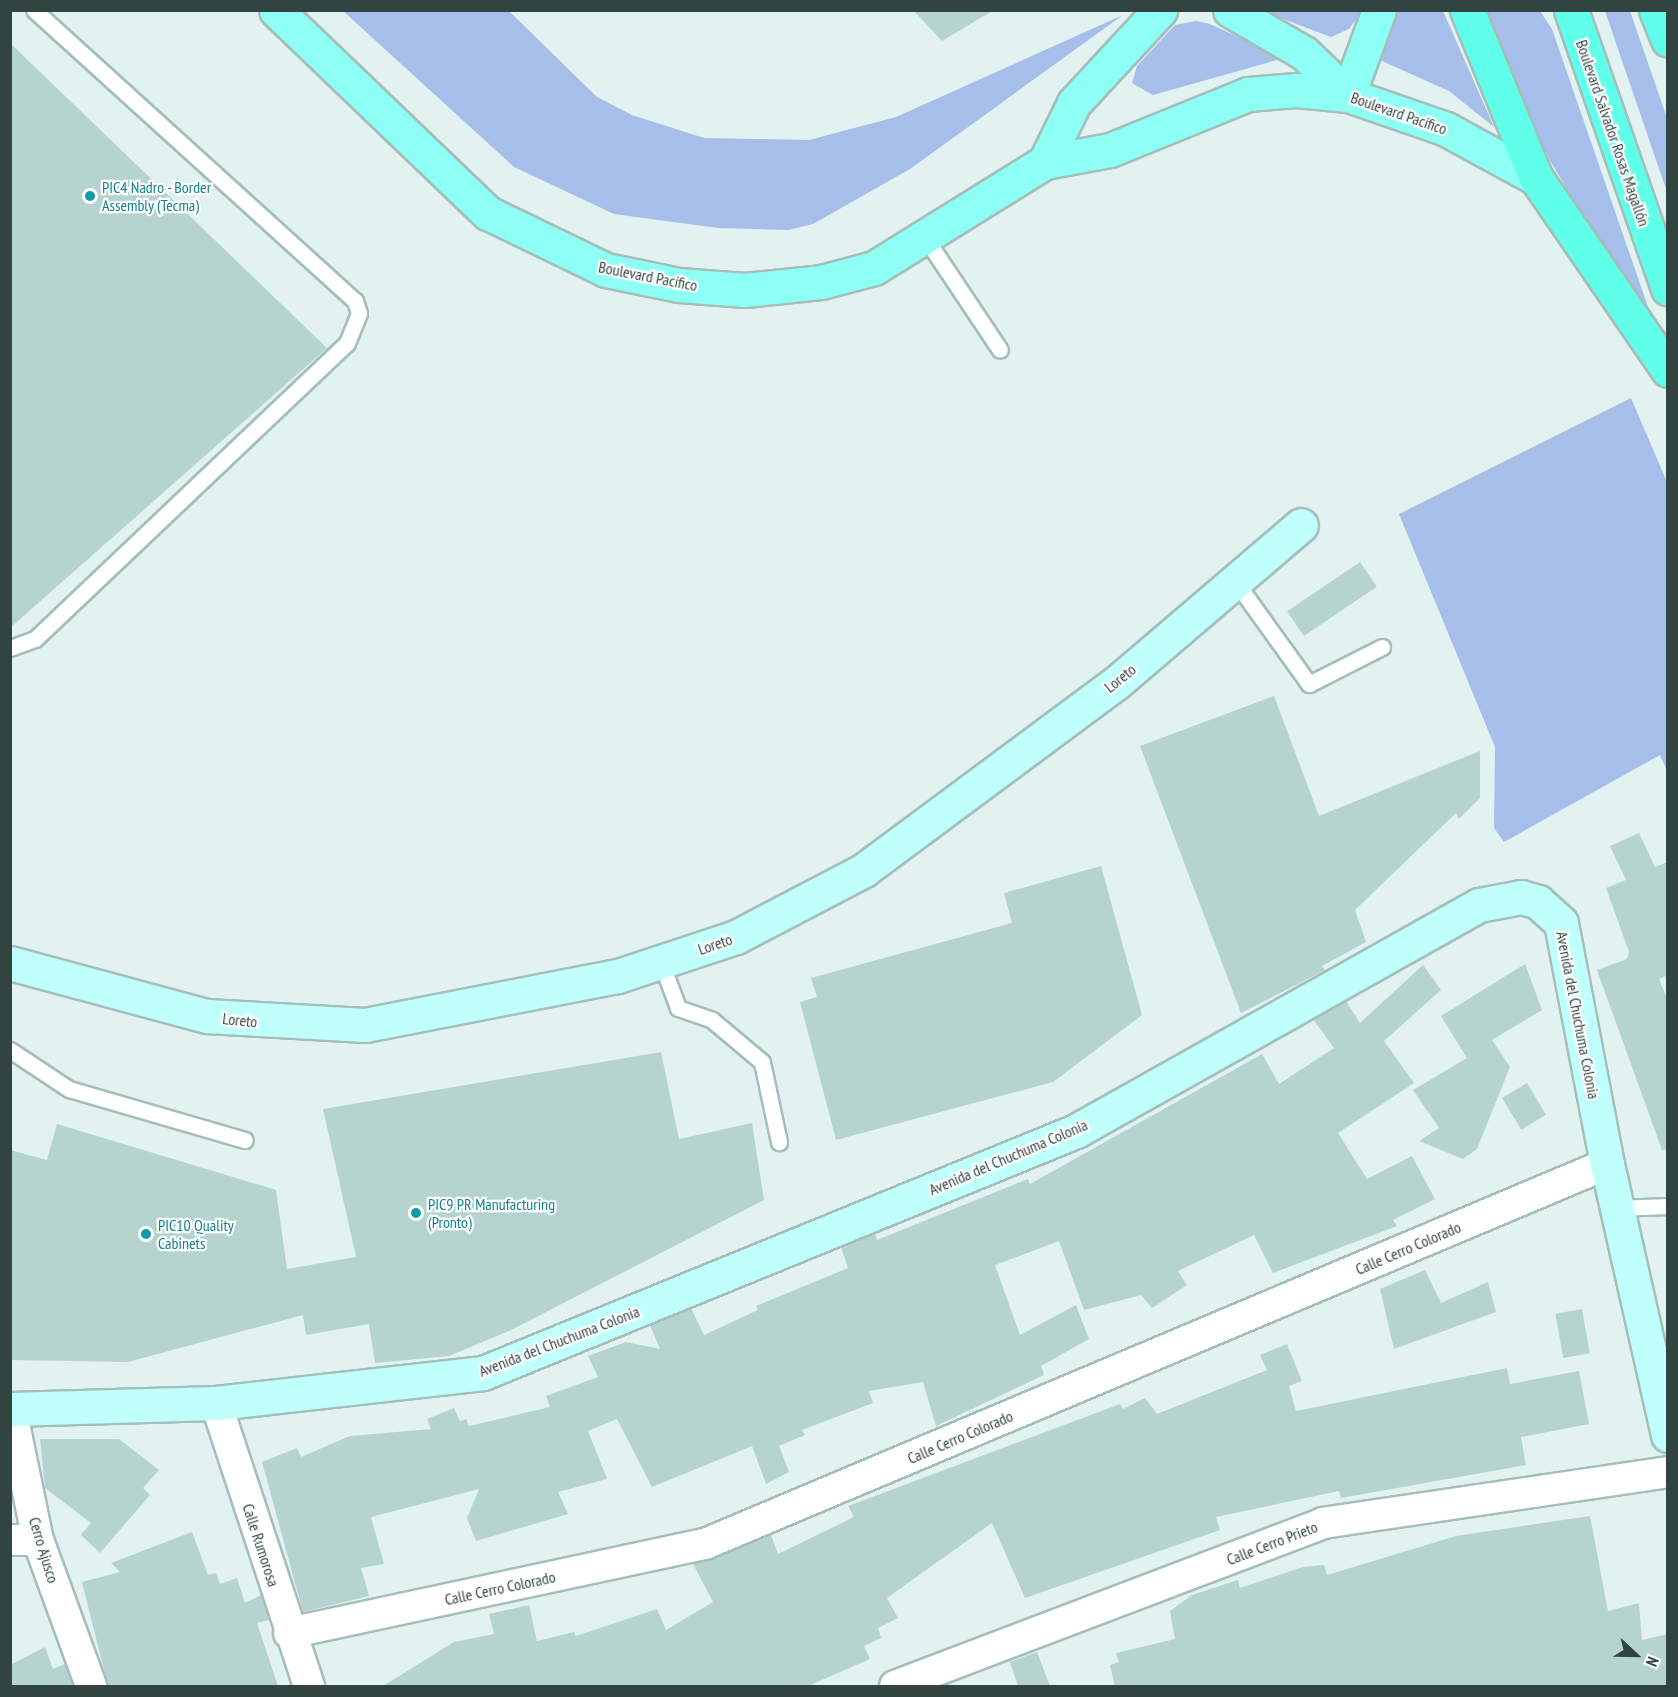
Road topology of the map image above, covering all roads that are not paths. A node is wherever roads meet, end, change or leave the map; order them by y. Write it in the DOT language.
graph roads {
  1 [pos="34,10"];
  2 [pos="276,10"];
  3 [pos="1160,10"];
  4 [pos="1230,10"];
  5 [pos="1379,10"];
  6 [pos="1467,10"];
  7 [pos="1571,10"];
  8 [pos="1656,10"];
  9 [pos="1668,40"];
  10 [pos="1348,95"];
  11 [pos="1046,162"];
  12 [pos="1536,178"];
  13 [pos="926,238"];
  14 [pos="1668,289"];
  15 [pos="1000,350"];
  16 [pos="1668,370"];
  17 [pos="1300,525"];
  18 [pos="1235,581"];
  19 [pos="1383,647"];
  20 [pos="10,648"];
  21 [pos="661,962"];
  22 [pos="10,963"];
  23 [pos="10,1050"];
  24 [pos="245,1140"];
  25 [pos="779,1142"];
  26 [pos="1607,1164"];
  27 [pos="1668,1206"];
  28 [pos="1616,1208"];
  29 [pos="216,1403"];
  30 [pos="11,1409"];
  31 [pos="1668,1436"];
  32 [pos="1668,1472"];
  33 [pos="25,1540"];
  34 [pos="289,1634"];
  35 [pos="91,1686"];
  36 [pos="309,1686"];
  37 [pos="895,1686"];
  1 -- 20 [label="lane"];
  2 -- 13 [label="main road, Boulevard Pacífico"];
  3 -- 11 [label="main road"];
  4 -- 10 [label="main road"];
  5 -- 10 [label="main road"];
  6 -- 12 [label="highway"];
  7 -- 14 [label="highway, Boulevard Salvador Rosas Magallón"];
  8 -- 9 [label="highway"];
  10 -- 11 [label="main road, Boulevard Pacífico"];
  10 -- 12 [label="main road, Boulevard Pacífico"];
  11 -- 13 [label="main road, Boulevard Pacífico"];
  12 -- 16 [label="highway"];
  13 -- 15 [label="lane"];
  17 -- 18 [label="street, Loreto"];
  18 -- 19 [label="lane"];
  18 -- 21 [label="street, Loreto"];
  21 -- 22 [label="street, Loreto"];
  21 -- 25 [label="lane"];
  23 -- 24 [label="lane"];
  26 -- 28 [label="street, Avenida del Chuchuma Colonia"];
  26 -- 29 [label="street, Avenida del Chuchuma Colonia"];
  26 -- 34 [label="street, Calle Cerro Colorado"];
  27 -- 28 [label="lane"];
  28 -- 31 [label="street, Avenida del Chuchuma Colonia"];
  29 -- 30 [label="street, Avenida del Chuchuma Colonia"];
  29 -- 34 [label="street, Calle Rumorosa"];
  30 -- 33 [label="street, Cerro Ajusco"];
  32 -- 37 [label="street, Calle Cerro Prieto"];
  33 -- 35 [label="street, Cerro Ajusco"];
  34 -- 36 [label="street, Calle Rumorosa"];
}
